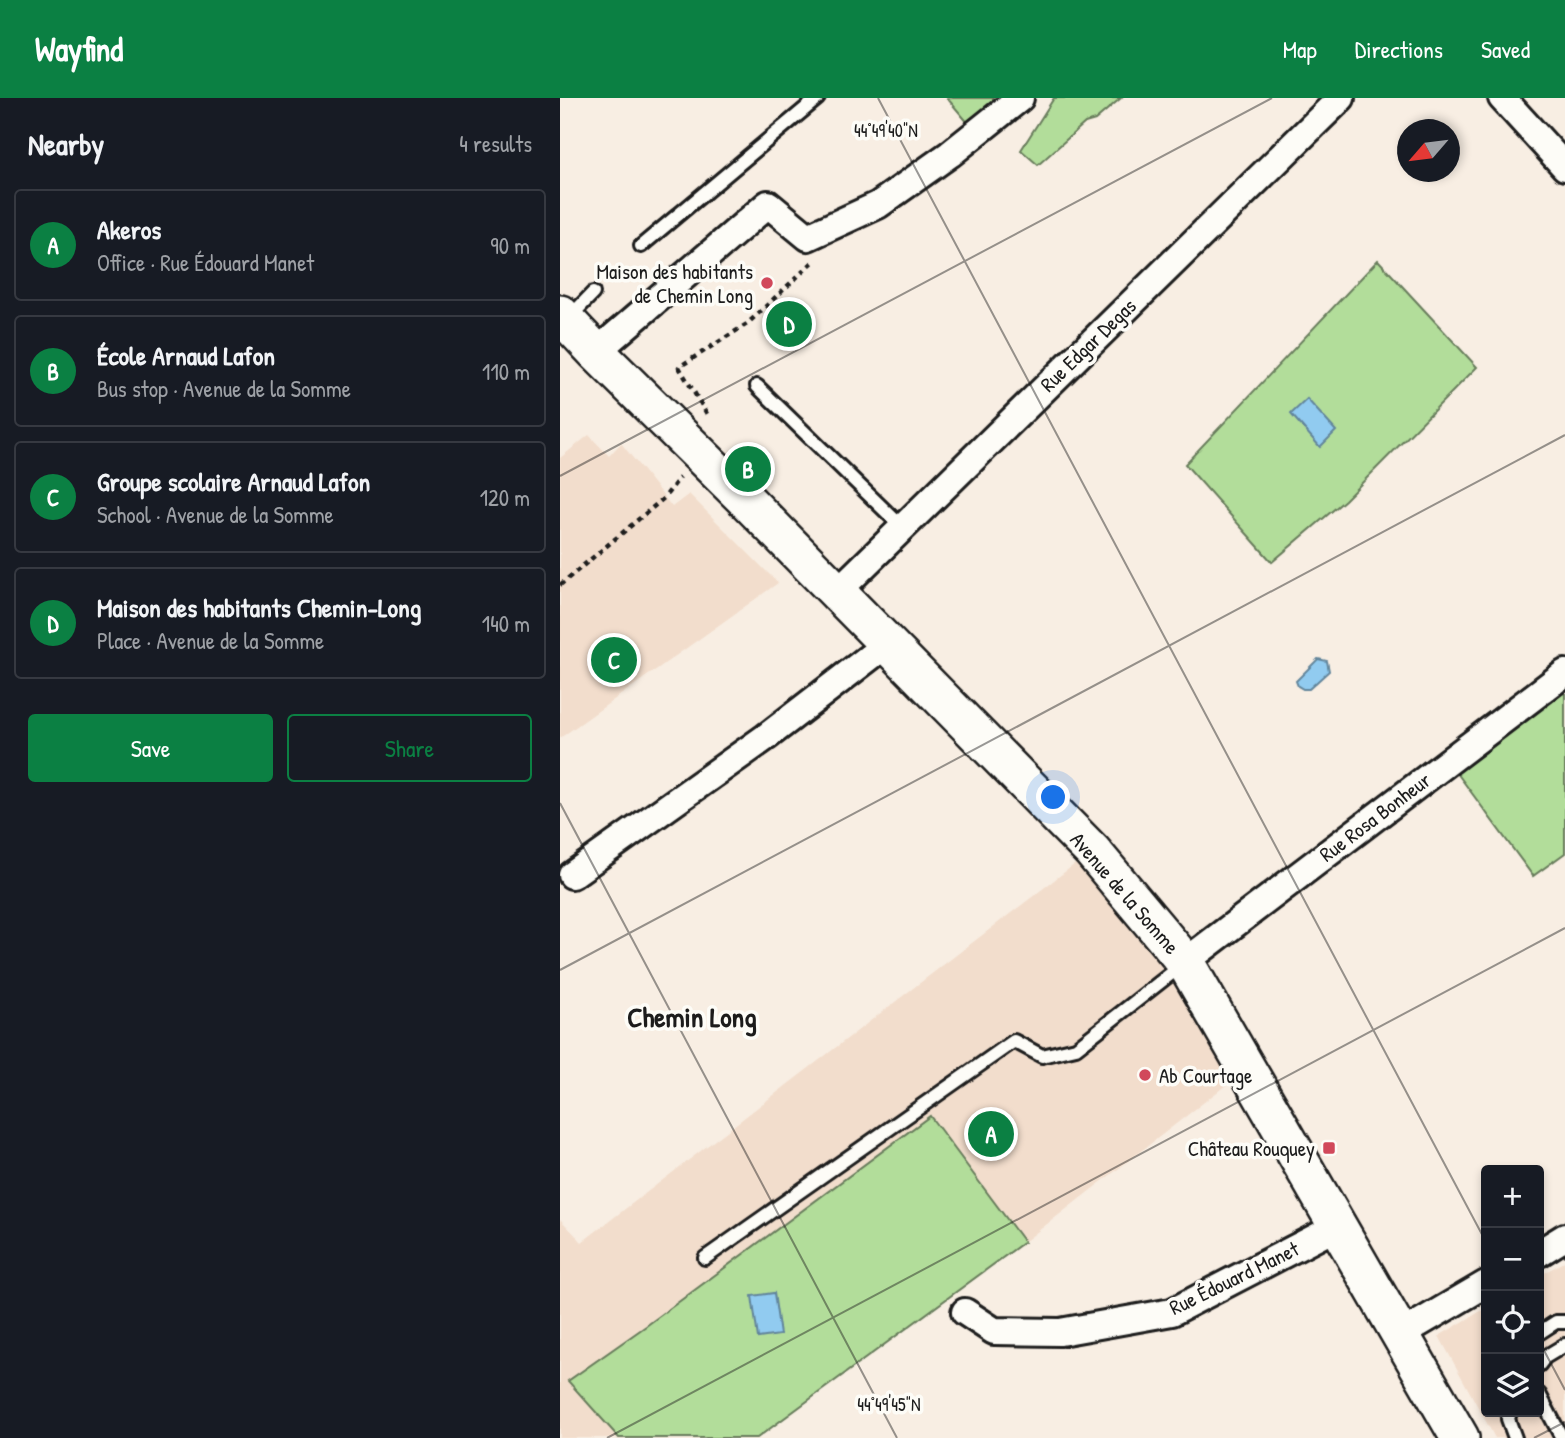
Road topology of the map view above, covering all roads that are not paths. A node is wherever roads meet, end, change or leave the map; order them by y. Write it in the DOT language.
graph roads {
  1 [pos="818,98"];
  2 [pos="1020,98"];
  3 [pos="1341,98"];
  4 [pos="1502,98"];
  5 [pos="1565,167"];
  6 [pos="641,246"];
  7 [pos="593,293"];
  8 [pos="563,317"];
  9 [pos="596,352"];
  10 [pos="757,386"];
  11 [pos="901,526"];
  12 [pos="836,593"];
  13 [pos="888,643"];
  14 [pos="1565,673"];
  15 [pos="572,874"];
  16 [pos="1185,962"];
  17 [pos="1338,1226"];
  18 [pos="1565,1237"];
  19 [pos="1544,1250"];
  20 [pos="705,1258"];
  21 [pos="1481,1287"];
  22 [pos="965,1312"];
  23 [pos="1565,1322"];
  24 [pos="1544,1330"];
  25 [pos="1401,1334"];
  26 [pos="1565,1345"];
  27 [pos="1544,1358"];
  28 [pos="1544,1404"];
  29 [pos="1509,1417"];
  30 [pos="1460,1438"];
  31 [pos="1515,1438"];
  32 [pos="1562,1438"];
  1 -- 6 [label="lane"];
  2 -- 9 [label="street"];
  3 -- 11 [label="street, Rue Edgar Degas"];
  4 -- 5 [label="street"];
  7 -- 8 [label="lane"];
  8 -- 9 [label="main road, Avenue de la Somme"];
  9 -- 12 [label="main road, Avenue de la Somme"];
  10 -- 11 [label="lane"];
  11 -- 12 [label="street, Rue Edgar Degas"];
  12 -- 13 [label="main road, Avenue de la Somme"];
  13 -- 15 [label="street"];
  13 -- 16 [label="main road, Avenue de la Somme"];
  14 -- 16 [label="street, Rue Rosa Bonheur"];
  16 -- 17 [label="main road, Avenue de la Somme"];
  16 -- 20 [label="lane"];
  17 -- 22 [label="street, Rue Édouard Manet"];
  17 -- 25 [label="main road, Avenue de la Somme"];
  18 -- 19 [label="street"];
  21 -- 25 [label="street"];
  23 -- 24 [label="lane"];
  25 -- 30 [label="main road, Avenue de la Somme"];
  26 -- 27 [label="lane"];
  28 -- 32 [label="lane"];
  29 -- 31 [label="lane"];
}
